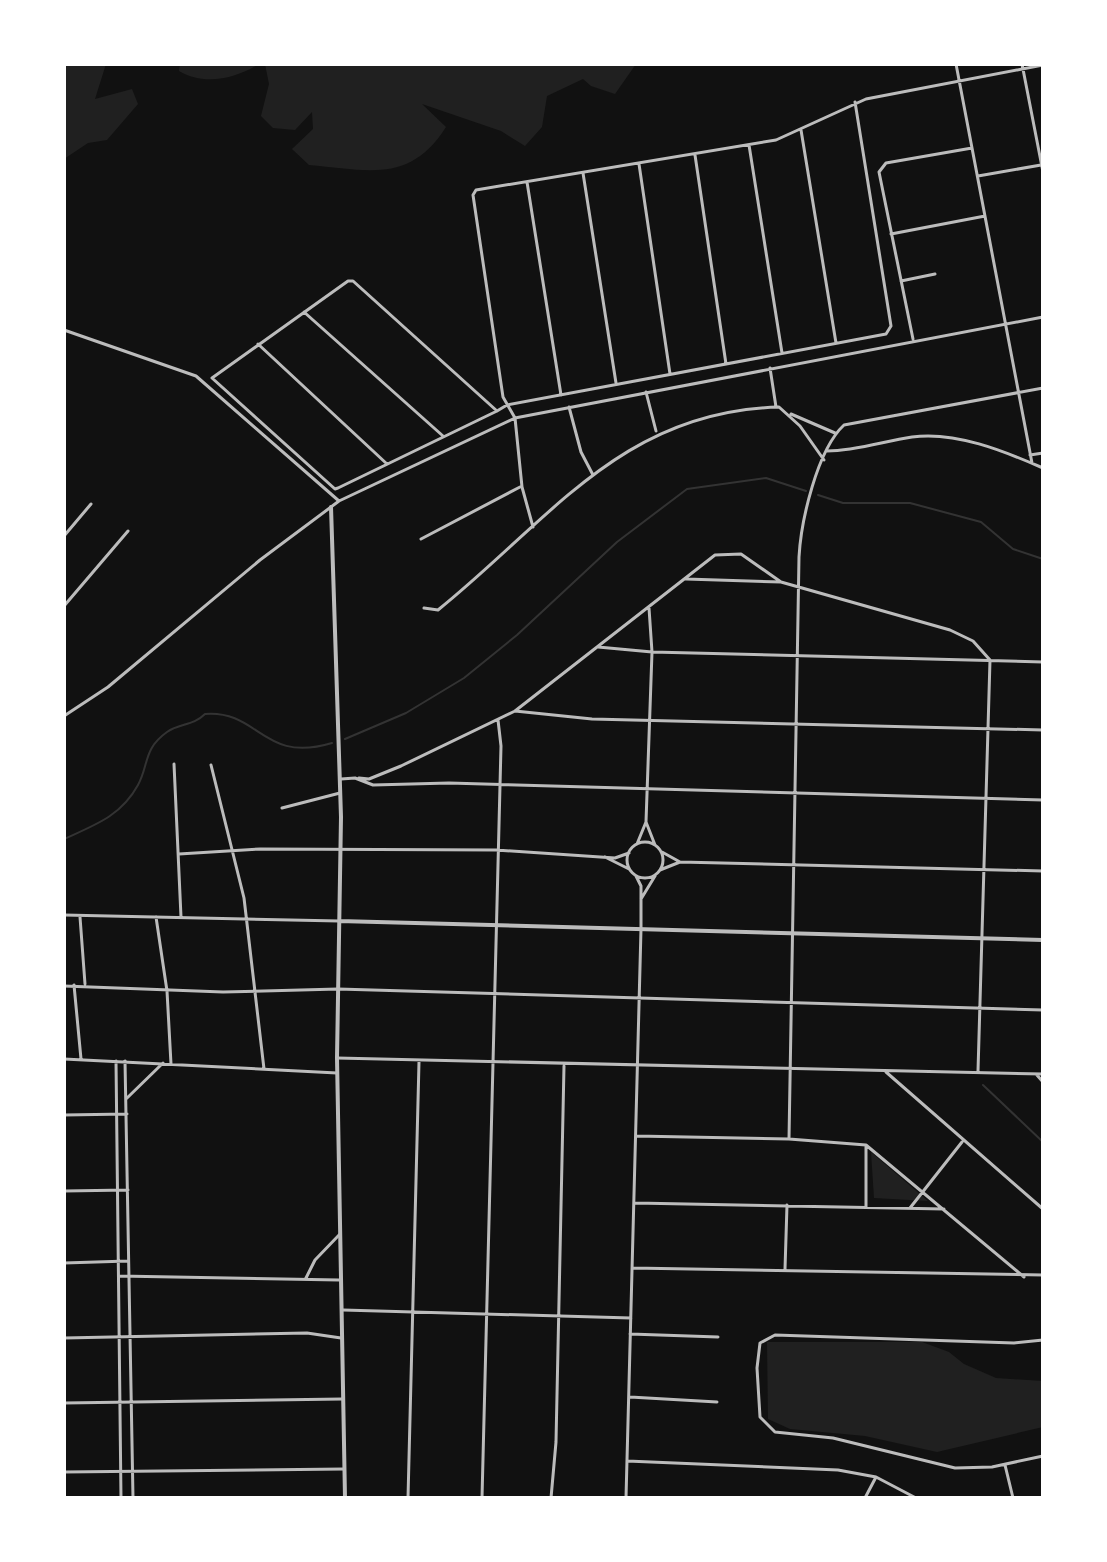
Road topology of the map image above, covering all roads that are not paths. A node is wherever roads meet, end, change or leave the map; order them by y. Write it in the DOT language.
graph roads {
  1 [pos="956,64"];
  2 [pos="1043,65"];
  3 [pos="1022,66"];
  4 [pos="959,80"];
  5 [pos="855,102"];
  6 [pos="801,130"];
  7 [pos="749,145"];
  8 [pos="972,148"];
  9 [pos="695,155"];
  10 [pos="639,164"];
  11 [pos="1041,165"];
  12 [pos="1043,172"];
  13 [pos="583,173"];
  14 [pos="978,176"];
  15 [pos="527,182"];
  16 [pos="985,216"];
  17 [pos="891,234"];
  18 [pos="935,274"];
  19 [pos="901,281"];
  20 [pos="304,312"];
  21 [pos="1043,317"];
  22 [pos="1005,324"];
  23 [pos="64,330"];
  24 [pos="913,339"];
  25 [pos="836,343"];
  26 [pos="258,344"];
  27 [pos="782,353"];
  28 [pos="726,364"];
  29 [pos="770,368"];
  30 [pos="670,374"];
  31 [pos="616,385"];
  32 [pos="1043,388"];
  33 [pos="646,392"];
  34 [pos="1018,392"];
  35 [pos="561,395"];
  36 [pos="507,405"];
  37 [pos="569,407"];
  38 [pos="776,407"];
  39 [pos="497,411"];
  40 [pos="789,413"];
  41 [pos="515,418"];
  42 [pos="656,433"];
  43 [pos="835,433"];
  44 [pos="443,436"];
  45 [pos="827,451"];
  46 [pos="1043,453"];
  47 [pos="1030,455"];
  48 [pos="824,460"];
  49 [pos="1032,463"];
  50 [pos="388,464"];
  51 [pos="1043,468"];
  52 [pos="593,475"];
  53 [pos="522,487"];
  54 [pos="339,501"];
  55 [pos="91,504"];
  56 [pos="331,507"];
  57 [pos="533,527"];
  58 [pos="128,531"];
  59 [pos="64,536"];
  60 [pos="421,539"];
  61 [pos="686,579"];
  62 [pos="781,582"];
  63 [pos="800,589"];
  64 [pos="64,606"];
  65 [pos="424,608"];
  66 [pos="649,608"];
  67 [pos="598,647"];
  68 [pos="652,652"];
  69 [pos="799,655"];
  70 [pos="990,660"];
  71 [pos="1043,662"];
  72 [pos="64,709"];
  73 [pos="515,711"];
  74 [pos="69,713"];
  75 [pos="64,716"];
  76 [pos="498,720"];
  77 [pos="649,720"];
  78 [pos="797,724"];
  79 [pos="989,730"];
  80 [pos="1043,730"];
  81 [pos="174,764"];
  82 [pos="211,765"];
  83 [pos="355,778"];
  84 [pos="339,780"];
  85 [pos="499,785"];
  86 [pos="648,790"];
  87 [pos="340,793"];
  88 [pos="795,795"];
  89 [pos="986,799"];
  90 [pos="1043,800"];
  91 [pos="282,808"];
  92 [pos="646,822"];
  93 [pos="637,844"];
  94 [pos="655,845"];
  95 [pos="231,850"];
  96 [pos="496,850"];
  97 [pos="338,851"];
  98 [pos="661,852"];
  99 [pos="629,853"];
  100 [pos="179,854"];
  101 [pos="601,855"];
  102 [pos="680,862"];
  103 [pos="794,866"];
  104 [pos="629,869"];
  105 [pos="984,869"];
  106 [pos="660,870"];
  107 [pos="1043,871"];
  108 [pos="636,876"];
  109 [pos="655,876"];
  110 [pos="641,899"];
  111 [pos="64,915"];
  112 [pos="80,917"];
  113 [pos="156,917"];
  114 [pos="181,917"];
  115 [pos="247,919"];
  116 [pos="339,921"];
  117 [pos="497,925"];
  118 [pos="641,929"];
  119 [pos="792,934"];
  120 [pos="983,939"];
  121 [pos="1043,940"];
  122 [pos="85,984"];
  123 [pos="74,985"];
  124 [pos="64,986"];
  125 [pos="338,989"];
  126 [pos="167,991"];
  127 [pos="254,992"];
  128 [pos="495,994"];
  129 [pos="639,998"];
  130 [pos="790,1004"];
  131 [pos="981,1007"];
  132 [pos="1043,1010"];
  133 [pos="337,1058"];
  134 [pos="64,1059"];
  135 [pos="81,1059"];
  136 [pos="116,1061"];
  137 [pos="125,1061"];
  138 [pos="419,1062"];
  139 [pos="163,1063"];
  140 [pos="171,1064"];
  141 [pos="494,1064"];
  142 [pos="564,1066"];
  143 [pos="637,1067"];
  144 [pos="264,1069"];
  145 [pos="789,1069"];
  146 [pos="885,1071"];
  147 [pos="978,1071"];
  148 [pos="337,1073"];
  149 [pos="1036,1074"];
  150 [pos="1043,1074"];
  151 [pos="1043,1082"];
  152 [pos="126,1099"];
  153 [pos="127,1114"];
  154 [pos="64,1115"];
  155 [pos="116,1115"];
  156 [pos="636,1136"];
  157 [pos="789,1139"];
  158 [pos="963,1141"];
  159 [pos="866,1145"];
  160 [pos="117,1190"];
  161 [pos="128,1190"];
  162 [pos="64,1191"];
  163 [pos="923,1192"];
  164 [pos="634,1203"];
  165 [pos="787,1205"];
  166 [pos="866,1207"];
  167 [pos="910,1208"];
  168 [pos="944,1209"];
  169 [pos="1043,1209"];
  170 [pos="340,1234"];
  171 [pos="118,1261"];
  172 [pos="129,1261"];
  173 [pos="64,1263"];
  174 [pos="632,1268"];
  175 [pos="785,1271"];
  176 [pos="129,1275"];
  177 [pos="1043,1275"];
  178 [pos="119,1276"];
  179 [pos="1024,1277"];
  180 [pos="305,1279"];
  181 [pos="339,1280"];
  182 [pos="340,1310"];
  183 [pos="414,1312"];
  184 [pos="489,1313"];
  185 [pos="560,1314"];
  186 [pos="631,1318"];
  187 [pos="630,1334"];
  188 [pos="119,1337"];
  189 [pos="130,1337"];
  190 [pos="718,1337"];
  191 [pos="64,1338"];
  192 [pos="341,1338"];
  193 [pos="1043,1340"];
  194 [pos="630,1397"];
  195 [pos="342,1399"];
  196 [pos="131,1402"];
  197 [pos="717,1402"];
  198 [pos="64,1403"];
  199 [pos="120,1403"];
  200 [pos="1043,1456"];
  201 [pos="627,1461"];
  202 [pos="1005,1465"];
  203 [pos="344,1469"];
  204 [pos="132,1470"];
  205 [pos="121,1471"];
  206 [pos="64,1472"];
  207 [pos="876,1477"];
  208 [pos="121,1498"];
  209 [pos="133,1498"];
  210 [pos="345,1498"];
  211 [pos="408,1498"];
  212 [pos="482,1498"];
  213 [pos="551,1498"];
  214 [pos="626,1498"];
  215 [pos="865,1498"];
  216 [pos="916,1498"];
  217 [pos="1013,1498"];
  1 -- 4 [label="street"];
  2 -- 3 [label="street"];
  3 -- 4 [label="street"];
  3 -- 11 [label="street"];
  4 -- 5 [label="street"];
  4 -- 8 [label="street"];
  5 -- 6 [label="street"];
  5 -- 25 [label="street"];
  6 -- 7 [label="street"];
  6 -- 25 [label="street"];
  7 -- 9 [label="street"];
  7 -- 27 [label="street"];
  8 -- 14 [label="street"];
  8 -- 17 [label="street"];
  9 -- 10 [label="street"];
  9 -- 28 [label="street"];
  10 -- 13 [label="street"];
  10 -- 30 [label="street"];
  11 -- 12 [label="street"];
  11 -- 14 [label="street"];
  13 -- 15 [label="street"];
  13 -- 31 [label="street"];
  14 -- 16 [label="street"];
  15 -- 35 [label="street"];
  15 -- 36 [label="street"];
  16 -- 17 [label="street"];
  16 -- 22 [label="street"];
  17 -- 19 [label="street"];
  18 -- 19 [label="street"];
  19 -- 24 [label="street"];
  20 -- 26 [label="street"];
  20 -- 39 [label="street"];
  20 -- 44 [label="street"];
  21 -- 22 [label="street"];
  22 -- 24 [label="street"];
  22 -- 34 [label="street"];
  23 -- 54 [label="street"];
  24 -- 29 [label="street"];
  25 -- 27 [label="street"];
  26 -- 50 [label="street"];
  26 -- 50 [label="street"];
  27 -- 28 [label="street"];
  28 -- 30 [label="street"];
  29 -- 33 [label="street"];
  29 -- 38 [label="street"];
  30 -- 31 [label="street"];
  31 -- 35 [label="street"];
  32 -- 34 [label="street"];
  33 -- 37 [label="street"];
  33 -- 42 [label="street"];
  34 -- 43 [label="street"];
  34 -- 47 [label="street"];
  35 -- 36 [label="street"];
  36 -- 39 [label="street"];
  36 -- 41 [label="street"];
  37 -- 41 [label="street"];
  37 -- 52 [label="street"];
  38 -- 40 [label="street"];
  38 -- 42 [label="street"];
  39 -- 44 [label="street"];
  40 -- 43 [label="street"];
  40 -- 48 [label="street"];
  41 -- 53 [label="street"];
  41 -- 54 [label="street"];
  42 -- 52 [label="street"];
  43 -- 45 [label="street"];
  44 -- 50 [label="street"];
  45 -- 48 [label="street"];
  45 -- 49 [label="street"];
  46 -- 47 [label="street"];
  47 -- 49 [label="street"];
  48 -- 63 [label="street"];
  49 -- 51 [label="street"];
  52 -- 57 [label="street"];
  53 -- 57 [label="street"];
  53 -- 60 [label="street"];
  54 -- 56 [label="street"];
  55 -- 59 [label="street"];
  56 -- 74 [label="street"];
  56 -- 84 [label="street"];
  57 -- 65 [label="street"];
  58 -- 64 [label="street"];
  61 -- 62 [label="street"];
  61 -- 62 [label="street"];
  61 -- 66 [label="street"];
  62 -- 63 [label="street"];
  63 -- 69 [label="street"];
  63 -- 70 [label="street"];
  66 -- 67 [label="street"];
  66 -- 68 [label="street"];
  67 -- 68 [label="street"];
  67 -- 73 [label="street"];
  68 -- 69 [label="street"];
  68 -- 77 [label="street"];
  69 -- 70 [label="street"];
  69 -- 78 [label="street"];
  70 -- 71 [label="street"];
  70 -- 79 [label="street"];
  72 -- 74 [label="street"];
  73 -- 76 [label="street"];
  73 -- 77 [label="street"];
  74 -- 75 [label="street"];
  76 -- 83 [label="street"];
  76 -- 85 [label="street"];
  77 -- 78 [label="street"];
  77 -- 86 [label="street"];
  78 -- 79 [label="street"];
  78 -- 88 [label="street"];
  79 -- 80 [label="street"];
  79 -- 89 [label="street"];
  81 -- 100 [label="street"];
  82 -- 95 [label="street"];
  83 -- 84 [label="street"];
  83 -- 85 [label="street"];
  84 -- 87 [label="street"];
  85 -- 86 [label="street"];
  85 -- 96 [label="street"];
  86 -- 88 [label="street"];
  86 -- 92 [label="street"];
  87 -- 91 [label="street"];
  87 -- 97 [label="street"];
  88 -- 89 [label="street"];
  88 -- 103 [label="street"];
  89 -- 90 [label="street"];
  89 -- 105 [label="street"];
  92 -- 93 [label="street"];
  92 -- 94 [label="street"];
  93 -- 94 [label="street"];
  93 -- 99 [label="street"];
  94 -- 98 [label="street"];
  95 -- 97 [label="street"];
  95 -- 100 [label="street"];
  95 -- 115 [label="street"];
  96 -- 97 [label="street"];
  96 -- 101 [label="street"];
  96 -- 117 [label="street"];
  97 -- 116 [label="street"];
  98 -- 102 [label="street"];
  98 -- 106 [label="street"];
  99 -- 101 [label="street"];
  99 -- 104 [label="street"];
  100 -- 114 [label="street"];
  101 -- 104 [label="street"];
  102 -- 103 [label="street"];
  102 -- 106 [label="street"];
  103 -- 105 [label="street"];
  103 -- 119 [label="street"];
  104 -- 108 [label="street"];
  105 -- 107 [label="street"];
  105 -- 120 [label="street"];
  106 -- 109 [label="street"];
  108 -- 109 [label="street"];
  108 -- 110 [label="street"];
  109 -- 110 [label="street"];
  110 -- 118 [label="street"];
  111 -- 112 [label="street"];
  112 -- 113 [label="street"];
  112 -- 122 [label="street"];
  113 -- 114 [label="street"];
  113 -- 126 [label="street"];
  114 -- 115 [label="street"];
  115 -- 116 [label="street"];
  115 -- 127 [label="street"];
  116 -- 117 [label="street"];
  116 -- 125 [label="street"];
  117 -- 118 [label="street"];
  117 -- 128 [label="street"];
  118 -- 119 [label="street"];
  118 -- 129 [label="street"];
  119 -- 120 [label="street"];
  119 -- 130 [label="street"];
  120 -- 121 [label="street"];
  120 -- 131 [label="street"];
  122 -- 123 [label="street"];
  122 -- 126 [label="street"];
  123 -- 124 [label="street"];
  123 -- 135 [label="street"];
  125 -- 127 [label="street"];
  125 -- 128 [label="street"];
  125 -- 133 [label="street"];
  126 -- 127 [label="street"];
  126 -- 140 [label="street"];
  127 -- 144 [label="street"];
  128 -- 129 [label="street"];
  128 -- 141 [label="street"];
  129 -- 130 [label="street"];
  129 -- 143 [label="street"];
  130 -- 131 [label="street"];
  130 -- 145 [label="street"];
  131 -- 132 [label="street"];
  131 -- 147 [label="street"];
  133 -- 138 [label="street"];
  133 -- 148 [label="street"];
  134 -- 135 [label="street"];
  135 -- 136 [label="street"];
  136 -- 137 [label="street"];
  136 -- 155 [label="street"];
  137 -- 139 [label="street"];
  137 -- 152 [label="street"];
  138 -- 141 [label="street"];
  138 -- 183 [label="street"];
  139 -- 140 [label="street"];
  139 -- 152 [label="street"];
  140 -- 144 [label="street"];
  141 -- 142 [label="street"];
  141 -- 184 [label="street"];
  142 -- 143 [label="street"];
  142 -- 185 [label="street"];
  143 -- 145 [label="street"];
  143 -- 156 [label="street"];
  144 -- 148 [label="street"];
  145 -- 146 [label="street"];
  145 -- 157 [label="street"];
  146 -- 147 [label="street"];
  146 -- 158 [label="street"];
  147 -- 149 [label="street"];
  148 -- 170 [label="street"];
  149 -- 150 [label="street"];
  149 -- 151 [label="street"];
  152 -- 153 [label="street"];
  153 -- 155 [label="street"];
  153 -- 161 [label="street"];
  154 -- 155 [label="street"];
  155 -- 160 [label="street"];
  156 -- 157 [label="street"];
  156 -- 164 [label="street"];
  157 -- 159 [label="street"];
  158 -- 163 [label="street"];
  158 -- 169 [label="street"];
  159 -- 163 [label="street"];
  159 -- 166 [label="street"];
  160 -- 161 [label="street"];
  160 -- 162 [label="street"];
  160 -- 171 [label="street"];
  161 -- 172 [label="street"];
  163 -- 167 [label="street"];
  163 -- 168 [label="street"];
  164 -- 165 [label="street"];
  164 -- 174 [label="street"];
  165 -- 166 [label="street"];
  165 -- 175 [label="street"];
  166 -- 167 [label="street"];
  167 -- 168 [label="street"];
  168 -- 179 [label="street"];
  170 -- 180 [label="street"];
  170 -- 181 [label="street"];
  171 -- 172 [label="street"];
  171 -- 173 [label="street"];
  171 -- 178 [label="street"];
  172 -- 176 [label="street"];
  174 -- 175 [label="street"];
  174 -- 186 [label="street"];
  175 -- 179 [label="street"];
  176 -- 178 [label="street"];
  176 -- 180 [label="street"];
  176 -- 189 [label="street"];
  177 -- 179 [label="street"];
  178 -- 188 [label="street"];
  180 -- 181 [label="street"];
  181 -- 182 [label="street"];
  182 -- 183 [label="street"];
  182 -- 192 [label="street"];
  183 -- 184 [label="street"];
  183 -- 211 [label="street"];
  184 -- 185 [label="street"];
  184 -- 212 [label="street"];
  185 -- 186 [label="street"];
  185 -- 213 [label="street"];
  186 -- 187 [label="street"];
  187 -- 190 [label="street"];
  187 -- 194 [label="street"];
  188 -- 189 [label="street"];
  188 -- 191 [label="street"];
  188 -- 199 [label="street"];
  189 -- 192 [label="street"];
  189 -- 196 [label="street"];
  192 -- 195 [label="street"];
  193 -- 202 [label="street"];
  194 -- 197 [label="street"];
  194 -- 201 [label="street"];
  195 -- 196 [label="street"];
  195 -- 203 [label="street"];
  196 -- 199 [label="street"];
  196 -- 204 [label="street"];
  198 -- 199 [label="street"];
  199 -- 205 [label="street"];
  200 -- 202 [label="street"];
  201 -- 207 [label="street"];
  201 -- 214 [label="street"];
  202 -- 217 [label="street"];
  203 -- 204 [label="street"];
  203 -- 210 [label="street"];
  204 -- 205 [label="street"];
  204 -- 209 [label="street"];
  205 -- 206 [label="street"];
  205 -- 208 [label="street"];
  207 -- 215 [label="street"];
  207 -- 216 [label="street"];
}
